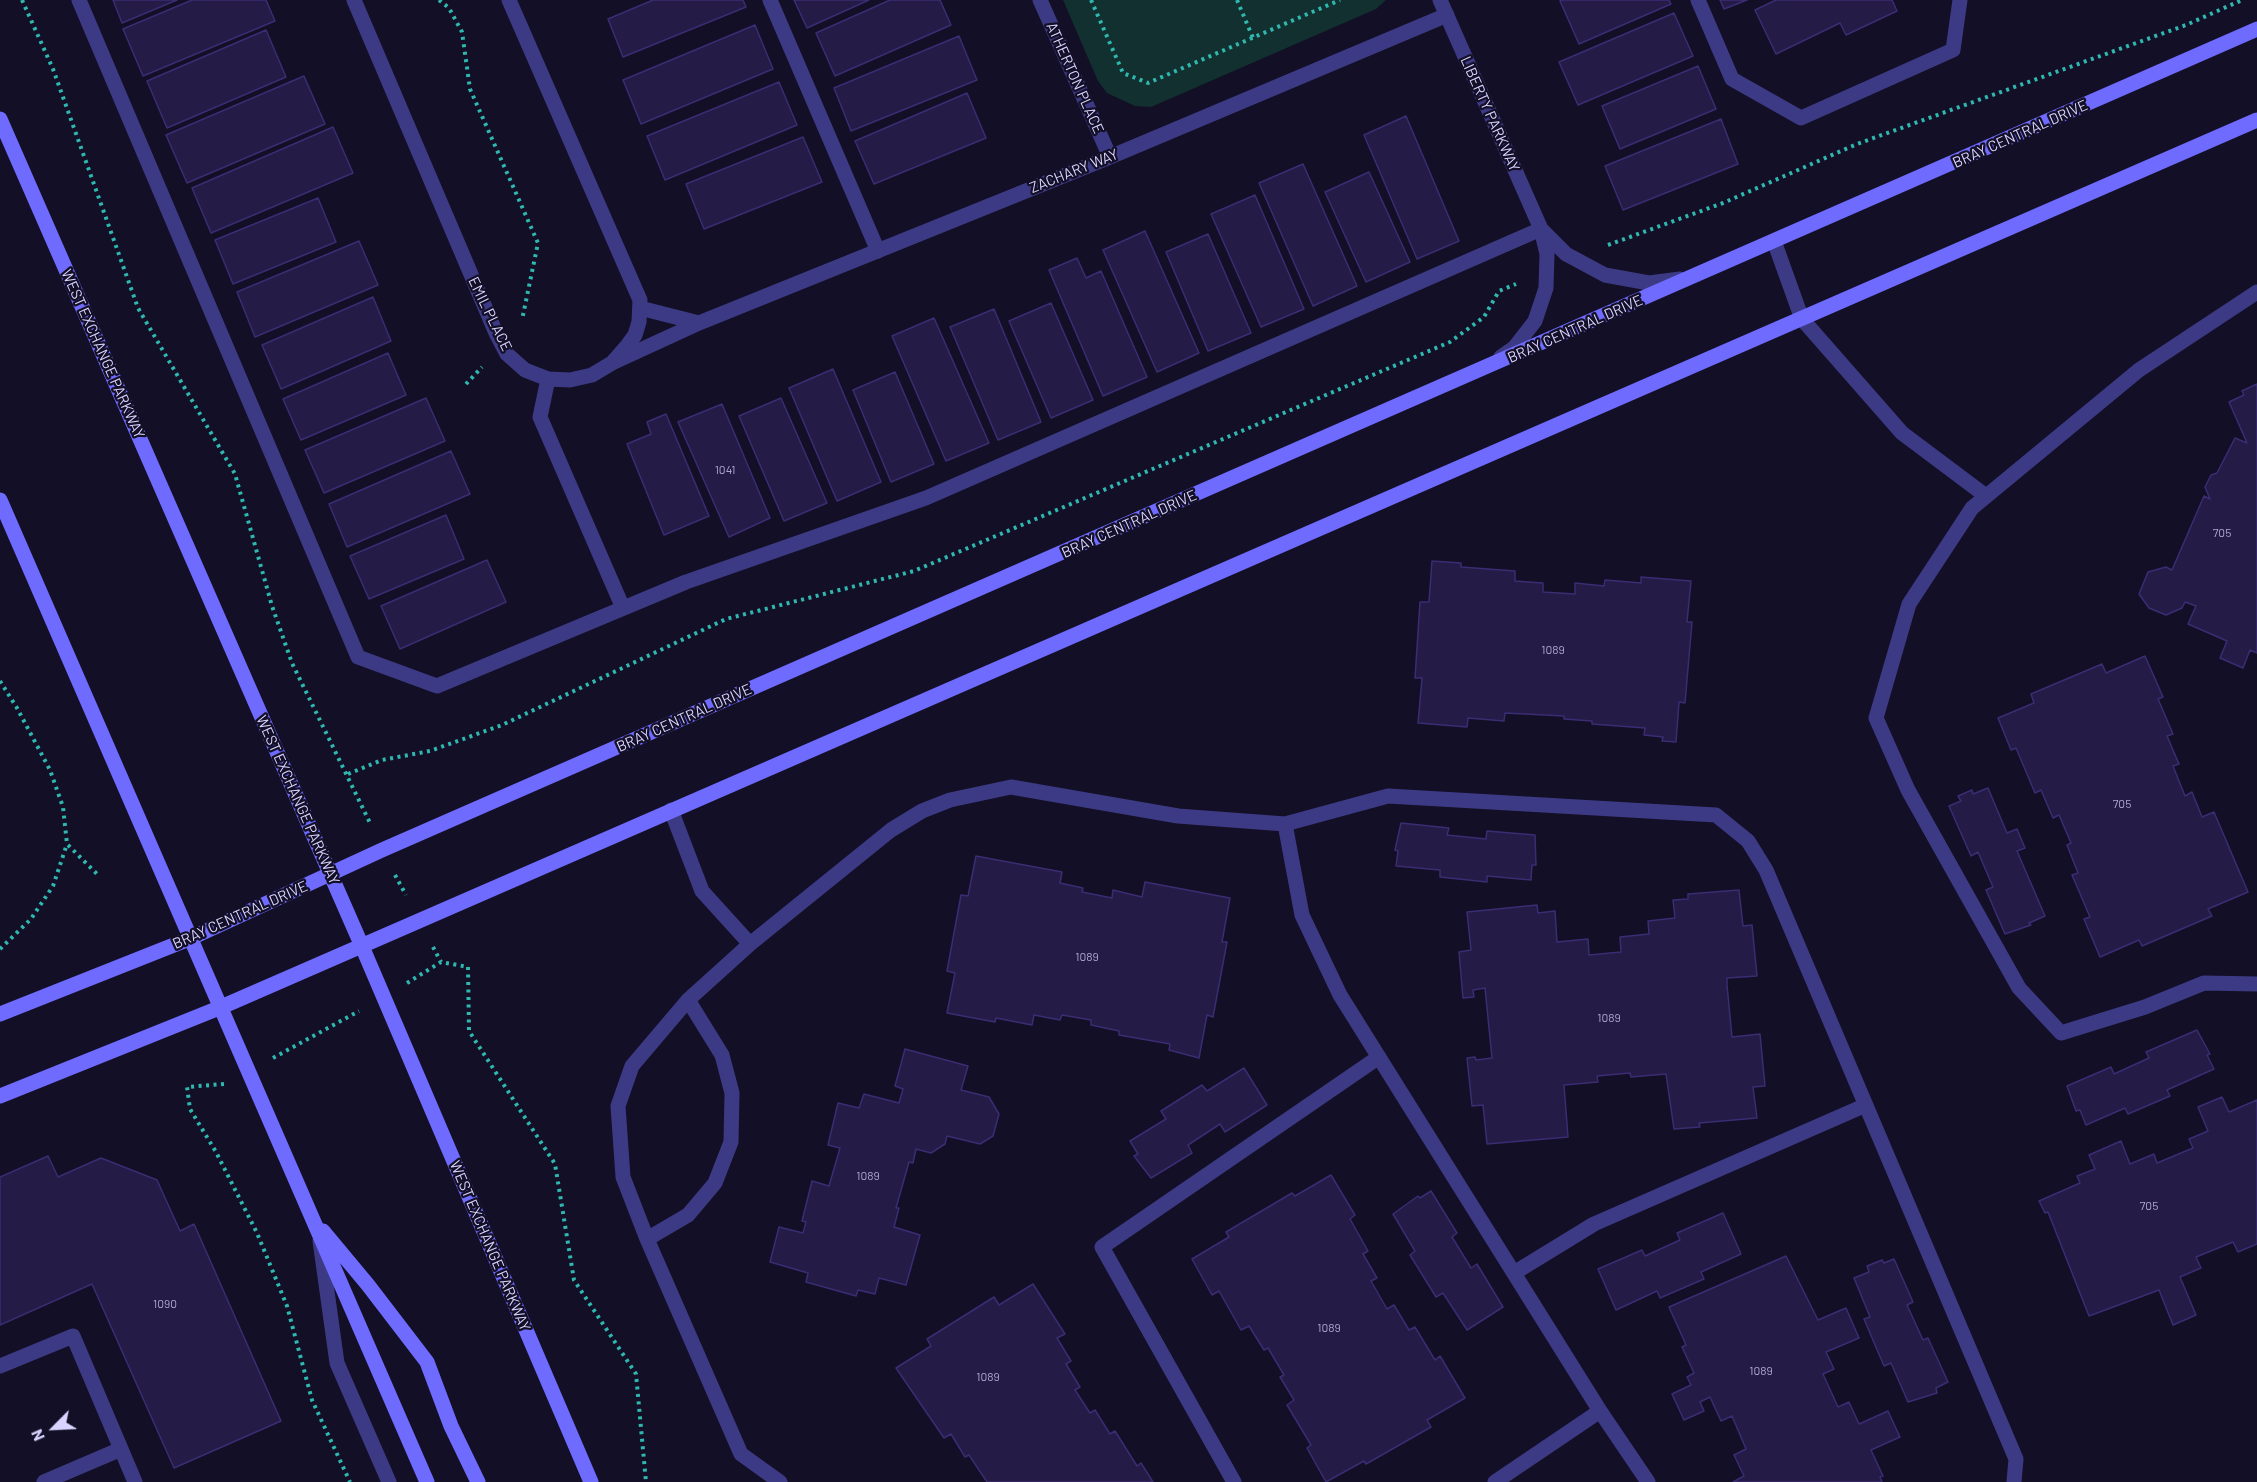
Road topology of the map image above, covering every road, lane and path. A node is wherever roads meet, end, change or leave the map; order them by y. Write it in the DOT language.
graph roads {
  1 [pos="22,0"];
  2 [pos="79,0"];
  3 [pos="354,0"];
  4 [pos="440,0"];
  5 [pos="509,0"];
  6 [pos="770,0"];
  7 [pos="1040,0"];
  8 [pos="1091,0"];
  9 [pos="1237,0"];
  10 [pos="1340,0"];
  11 [pos="1440,0"];
  12 [pos="1698,0"];
  13 [pos="1960,0"];
  14 [pos="2242,0"];
  15 [pos="1447,15"];
  16 [pos="2257,29"];
  17 [pos="1253,38"];
  18 [pos="0,119"];
  19 [pos="2257,120"];
  20 [pos="1110,157"];
  21 [pos="1541,229"];
  22 [pos="1774,241"];
  23 [pos="878,251"];
  24 [pos="1576,259"];
  25 [pos="1547,271"];
  26 [pos="1692,277"];
  27 [pos="2257,292"];
  28 [pos="640,308"];
  29 [pos="1802,320"];
  30 [pos="699,323"];
  31 [pos="503,345"];
  32 [pos="612,363"];
  33 [pos="1486,368"];
  34 [pos="548,379"];
  35 [pos="466,384"];
  36 [pos="1986,496"];
  37 [pos="0,500"];
  38 [pos="623,608"];
  39 [pos="0,681"];
  40 [pos="348,774"];
  41 [pos="671,810"];
  42 [pos="1285,824"];
  43 [pos="67,844"];
  44 [pos="382,850"];
  45 [pos="97,874"];
  46 [pos="330,874"];
  47 [pos="418,919"];
  48 [pos="189,939"];
  49 [pos="361,944"];
  50 [pos="750,944"];
  51 [pos="0,949"];
  52 [pos="441,962"];
  53 [pos="2257,984"];
  54 [pos="383,997"];
  55 [pos="688,1000"];
  56 [pos="219,1008"];
  57 [pos="0,1014"];
  58 [pos="1379,1058"];
  59 [pos="247,1072"];
  60 [pos="0,1096"];
  61 [pos="1866,1105"];
  62 [pos="311,1218"];
  63 [pos="319,1235"];
  64 [pos="647,1239"];
  65 [pos="1514,1273"];
  66 [pos="0,1366"];
  67 [pos="1600,1411"];
  68 [pos="121,1449"];
  69 [pos="44,1482"];
  70 [pos="135,1482"];
  71 [pos="350,1482"];
  72 [pos="389,1482"];
  73 [pos="427,1482"];
  74 [pos="478,1482"];
  75 [pos="591,1482"];
  76 [pos="646,1482"];
  77 [pos="780,1482"];
  78 [pos="1234,1482"];
  79 [pos="1495,1482"];
  80 [pos="1648,1482"];
  81 [pos="2014,1482"];
  1 -- 40 [label="path"];
  2 -- 38 [label="street"];
  3 -- 31 [label="street, EMIL PLACE"];
  4 -- 31 [label="path"];
  5 -- 28 [label="street"];
  6 -- 23 [label="street"];
  7 -- 20 [label="street, ATHERTON PLACE"];
  8 -- 17 [label="path"];
  9 -- 17 [label="path"];
  10 -- 17 [label="path"];
  11 -- 15 [label="street, LIBERTY PARKWAY"];
  12 -- 13 [label="street"];
  14 -- 24 [label="path"];
  15 -- 20 [label="street, ZACHARY WAY"];
  15 -- 21 [label="street, LIBERTY PARKWAY"];
  16 -- 22 [label="street, BRAY CENTRAL DRIVE"];
  18 -- 46 [label="street, WEST EXCHANGE PARKWAY"];
  19 -- 29 [label="street"];
  20 -- 23 [label="street, ZACHARY WAY"];
  21 -- 24 [label="street, LIBERTY PARKWAY"];
  21 -- 25 [label="street, LIBERTY PARKWAY"];
  21 -- 38 [label="street"];
  22 -- 26 [label="street, BRAY CENTRAL DRIVE"];
  22 -- 29 [label="street"];
  23 -- 30 [label="street, ZACHARY WAY"];
  24 -- 26 [label="street, LIBERTY PARKWAY"];
  25 -- 33 [label="street, LIBERTY PARKWAY"];
  25 -- 40 [label="path"];
  26 -- 33 [label="street, BRAY CENTRAL DRIVE"];
  27 -- 36 [label="street"];
  28 -- 30 [label="street"];
  28 -- 32 [label="street, EMIL PLACE"];
  29 -- 36 [label="street"];
  29 -- 41 [label="street"];
  30 -- 32 [label="street, ZACHARY WAY"];
  31 -- 34 [label="street, EMIL PLACE"];
  31 -- 35 [label="path"];
  32 -- 34 [label="street, EMIL PLACE"];
  33 -- 44 [label="street, BRAY CENTRAL DRIVE"];
  34 -- 38 [label="street"];
  36 -- 53 [label="street"];
  37 -- 48 [label="street"];
  39 -- 43 [label="path"];
  40 -- 44 [label="path"];
  41 -- 47 [label="street"];
  41 -- 50 [label="street"];
  42 -- 50 [label="street"];
  42 -- 58 [label="street"];
  42 -- 61 [label="street"];
  43 -- 45 [label="path"];
  43 -- 51 [label="path"];
  44 -- 46 [label="street, BRAY CENTRAL DRIVE"];
  44 -- 47 [label="path"];
  46 -- 48 [label="street, BRAY CENTRAL DRIVE"];
  46 -- 49 [label="street, WEST EXCHANGE PARKWAY"];
  47 -- 49 [label="street"];
  47 -- 52 [label="path"];
  48 -- 56 [label="street"];
  48 -- 57 [label="street, BRAY CENTRAL DRIVE"];
  49 -- 54 [label="street, WEST EXCHANGE PARKWAY"];
  49 -- 56 [label="street"];
  50 -- 55 [label="street"];
  52 -- 54 [label="path"];
  52 -- 76 [label="path"];
  54 -- 59 [label="path"];
  54 -- 75 [label="street, WEST EXCHANGE PARKWAY"];
  55 -- 64 [label="street"];
  55 -- 64 [label="street"];
  56 -- 59 [label="street"];
  56 -- 60 [label="street"];
  58 -- 65 [label="street"];
  58 -- 78 [label="street"];
  59 -- 62 [label="street"];
  59 -- 71 [label="path"];
  61 -- 65 [label="street"];
  61 -- 81 [label="street"];
  62 -- 63 [label="street"];
  62 -- 74 [label="street"];
  63 -- 72 [label="street"];
  63 -- 73 [label="street"];
  64 -- 77 [label="street"];
  65 -- 67 [label="street"];
  66 -- 68 [label="street"];
  67 -- 79 [label="street"];
  67 -- 80 [label="street"];
  68 -- 69 [label="street"];
  68 -- 70 [label="street"];
}
